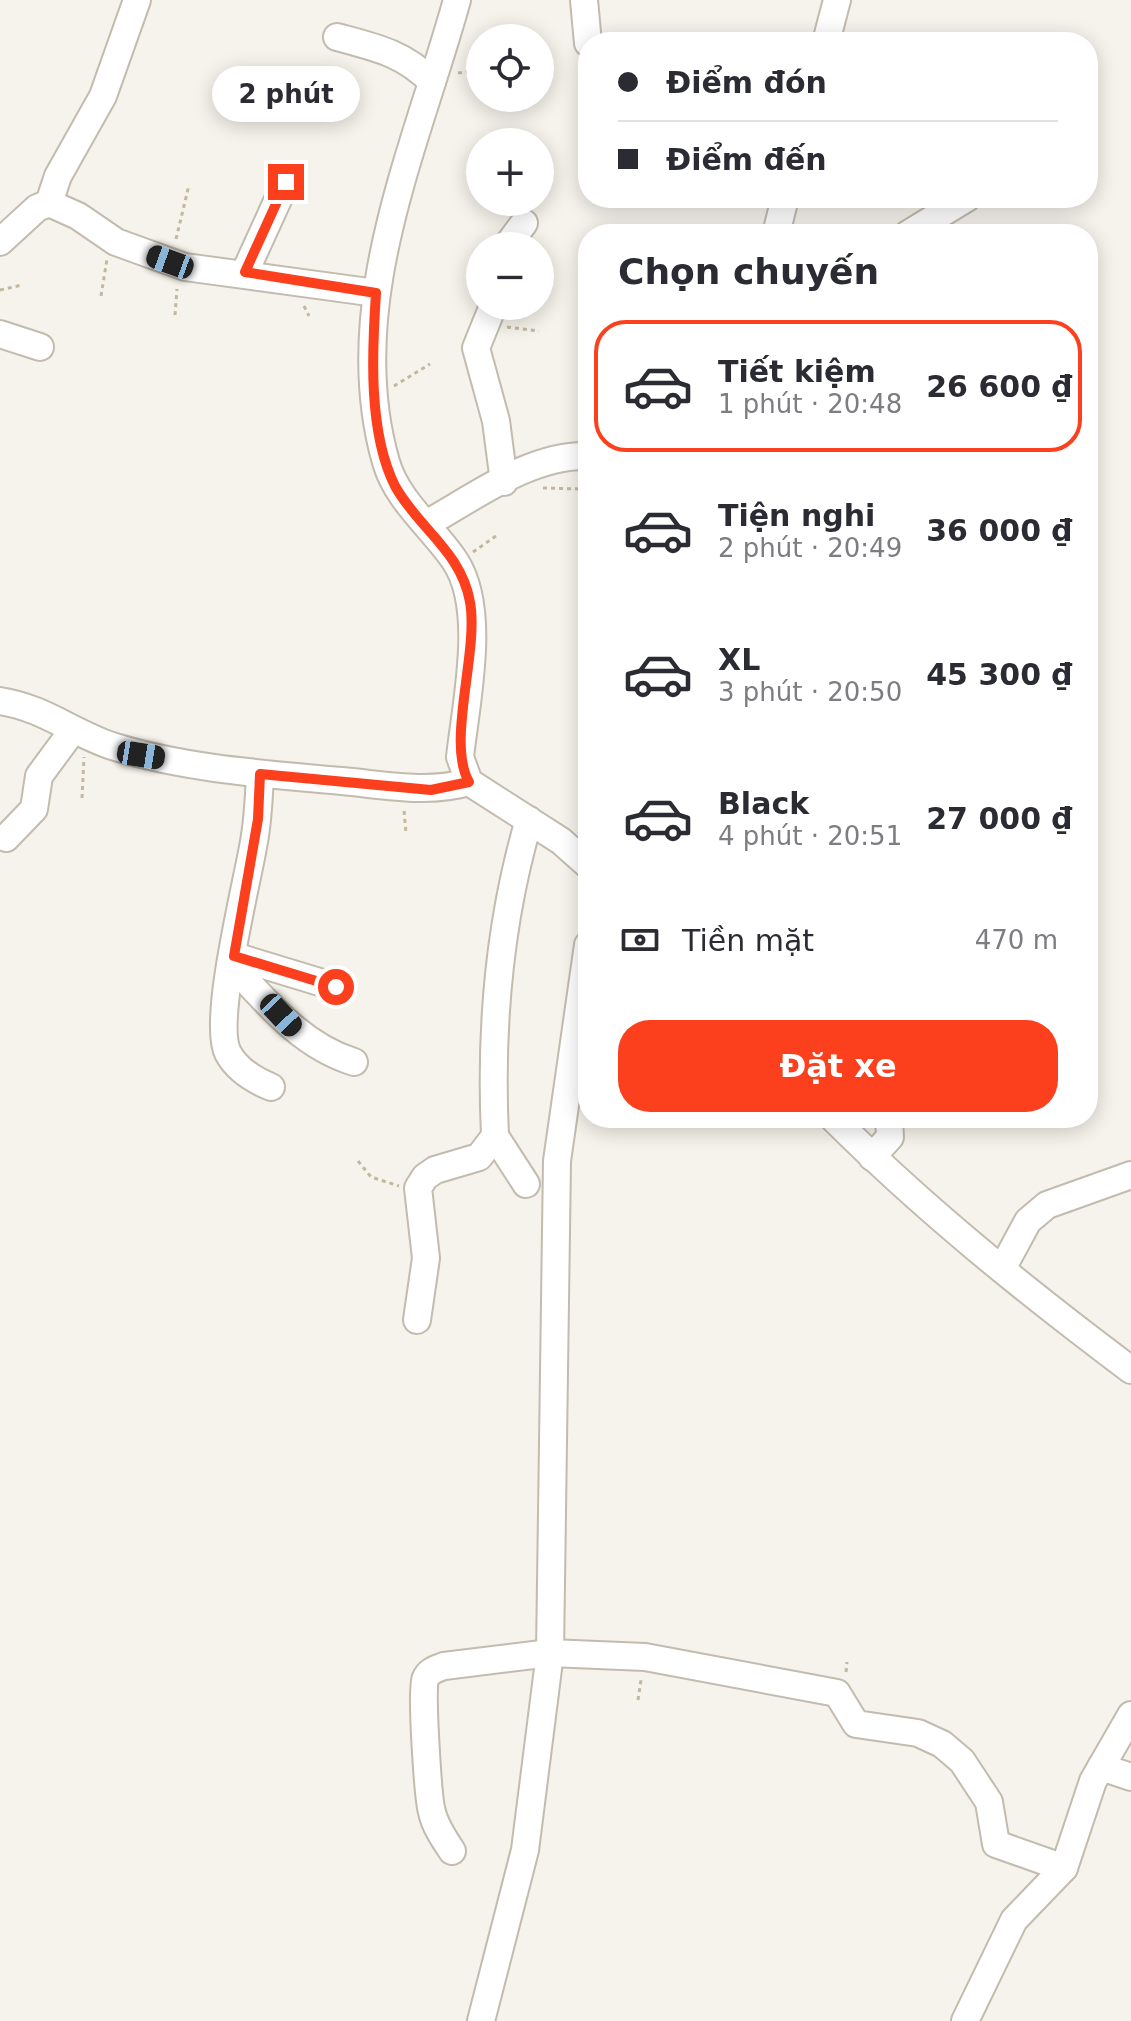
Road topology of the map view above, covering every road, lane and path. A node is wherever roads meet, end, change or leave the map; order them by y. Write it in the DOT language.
graph roads {
  1 [pos="137,0"];
  2 [pos="457,0"];
  3 [pos="584,0"];
  4 [pos="837,0"];
  5 [pos="587,32"];
  6 [pos="829,32"];
  7 [pos="337,37"];
  8 [pos="432,82"];
  9 [pos="286,182"];
  10 [pos="189,185"];
  11 [pos="49,203"];
  12 [pos="951,208"];
  13 [pos="524,223"];
  14 [pos="924,224"];
  15 [pos="517,232"];
  16 [pos="0,242"];
  17 [pos="116,242"];
  18 [pos="178,264"];
  19 [pos="245,272"];
  20 [pos="22,285"];
  21 [pos="0,290"];
  22 [pos="376,293"];
  23 [pos="101,296"];
  24 [pos="175,315"];
  25 [pos="488,320"];
  26 [pos="505,320"];
  27 [pos="539,331"];
  28 [pos="0,334"];
  29 [pos="40,347"];
  30 [pos="430,364"];
  31 [pos="375,389"];
  32 [pos="578,456"];
  33 [pos="511,478"];
  34 [pos="578,489"];
  35 [pos="426,524"];
  36 [pos="496,536"];
  37 [pos="457,563"];
  38 [pos="0,701"];
  39 [pos="79,733"];
  40 [pos="260,774"];
  41 [pos="469,782"];
  42 [pos="82,798"];
  43 [pos="529,820"];
  44 [pos="6,838"];
  45 [pos="578,856"];
  46 [pos="233,960"];
  47 [pos="336,987"];
  48 [pos="578,1015"];
  49 [pos="354,1062"];
  50 [pos="271,1087"];
  51 [pos="843,1128"];
  52 [pos="890,1128"];
  53 [pos="495,1136"];
  54 [pos="872,1157"];
  55 [pos="358,1161"];
  56 [pos="1131,1175"];
  57 [pos="526,1184"];
  58 [pos="418,1188"];
  59 [pos="1002,1269"];
  60 [pos="417,1320"];
  61 [pos="1131,1370"];
  62 [pos="550,1653"];
  63 [pos="1131,1715"];
  64 [pos="1101,1767"];
  65 [pos="1131,1777"];
  66 [pos="452,1851"];
  67 [pos="1064,1868"];
  68 [pos="976,2017"];
  69 [pos="481,2021"];
  1 -- 11 [label="street"];
  2 -- 8 [label="street"];
  3 -- 5 [label="street"];
  4 -- 6 [label="street"];
  7 -- 8 [label="street"];
  8 -- 22 [label="street"];
  9 -- 19 [label="street"];
  10 -- 18 [label="path"];
  11 -- 16 [label="street"];
  11 -- 17 [label="street"];
  12 -- 14 [label="street"];
  13 -- 15 [label="street"];
  17 -- 18 [label="street"];
  17 -- 23 [label="path"];
  18 -- 19 [label="street"];
  18 -- 24 [label="path"];
  19 -- 22 [label="street"];
  20 -- 21 [label="path"];
  22 -- 31 [label="street"];
  25 -- 33 [label="street"];
  26 -- 27 [label="path"];
  28 -- 29 [label="street"];
  30 -- 31 [label="path"];
  31 -- 35 [label="street"];
  32 -- 33 [label="street"];
  33 -- 34 [label="path"];
  33 -- 35 [label="street"];
  35 -- 37 [label="street"];
  36 -- 37 [label="path"];
  37 -- 41 [label="street"];
  38 -- 39 [label="street"];
  39 -- 40 [label="street"];
  39 -- 42 [label="path"];
  39 -- 44 [label="street"];
  40 -- 41 [label="street"];
  40 -- 46 [label="street"];
  41 -- 43 [label="street"];
  43 -- 45 [label="street"];
  43 -- 53 [label="street"];
  46 -- 47 [label="street"];
  46 -- 49 [label="street"];
  46 -- 50 [label="street"];
  48 -- 62 [label="street"];
  51 -- 54 [label="street"];
  52 -- 54 [label="street"];
  53 -- 57 [label="street"];
  53 -- 58 [label="street"];
  54 -- 59 [label="street"];
  55 -- 58 [label="path"];
  56 -- 59 [label="street"];
  58 -- 60 [label="street"];
  59 -- 61 [label="street"];
  62 -- 66 [label="street"];
  62 -- 67 [label="street"];
  62 -- 69 [label="street"];
  63 -- 64 [label="street"];
  64 -- 65 [label="street"];
  64 -- 67 [label="street"];
  67 -- 68 [label="street"];
}
